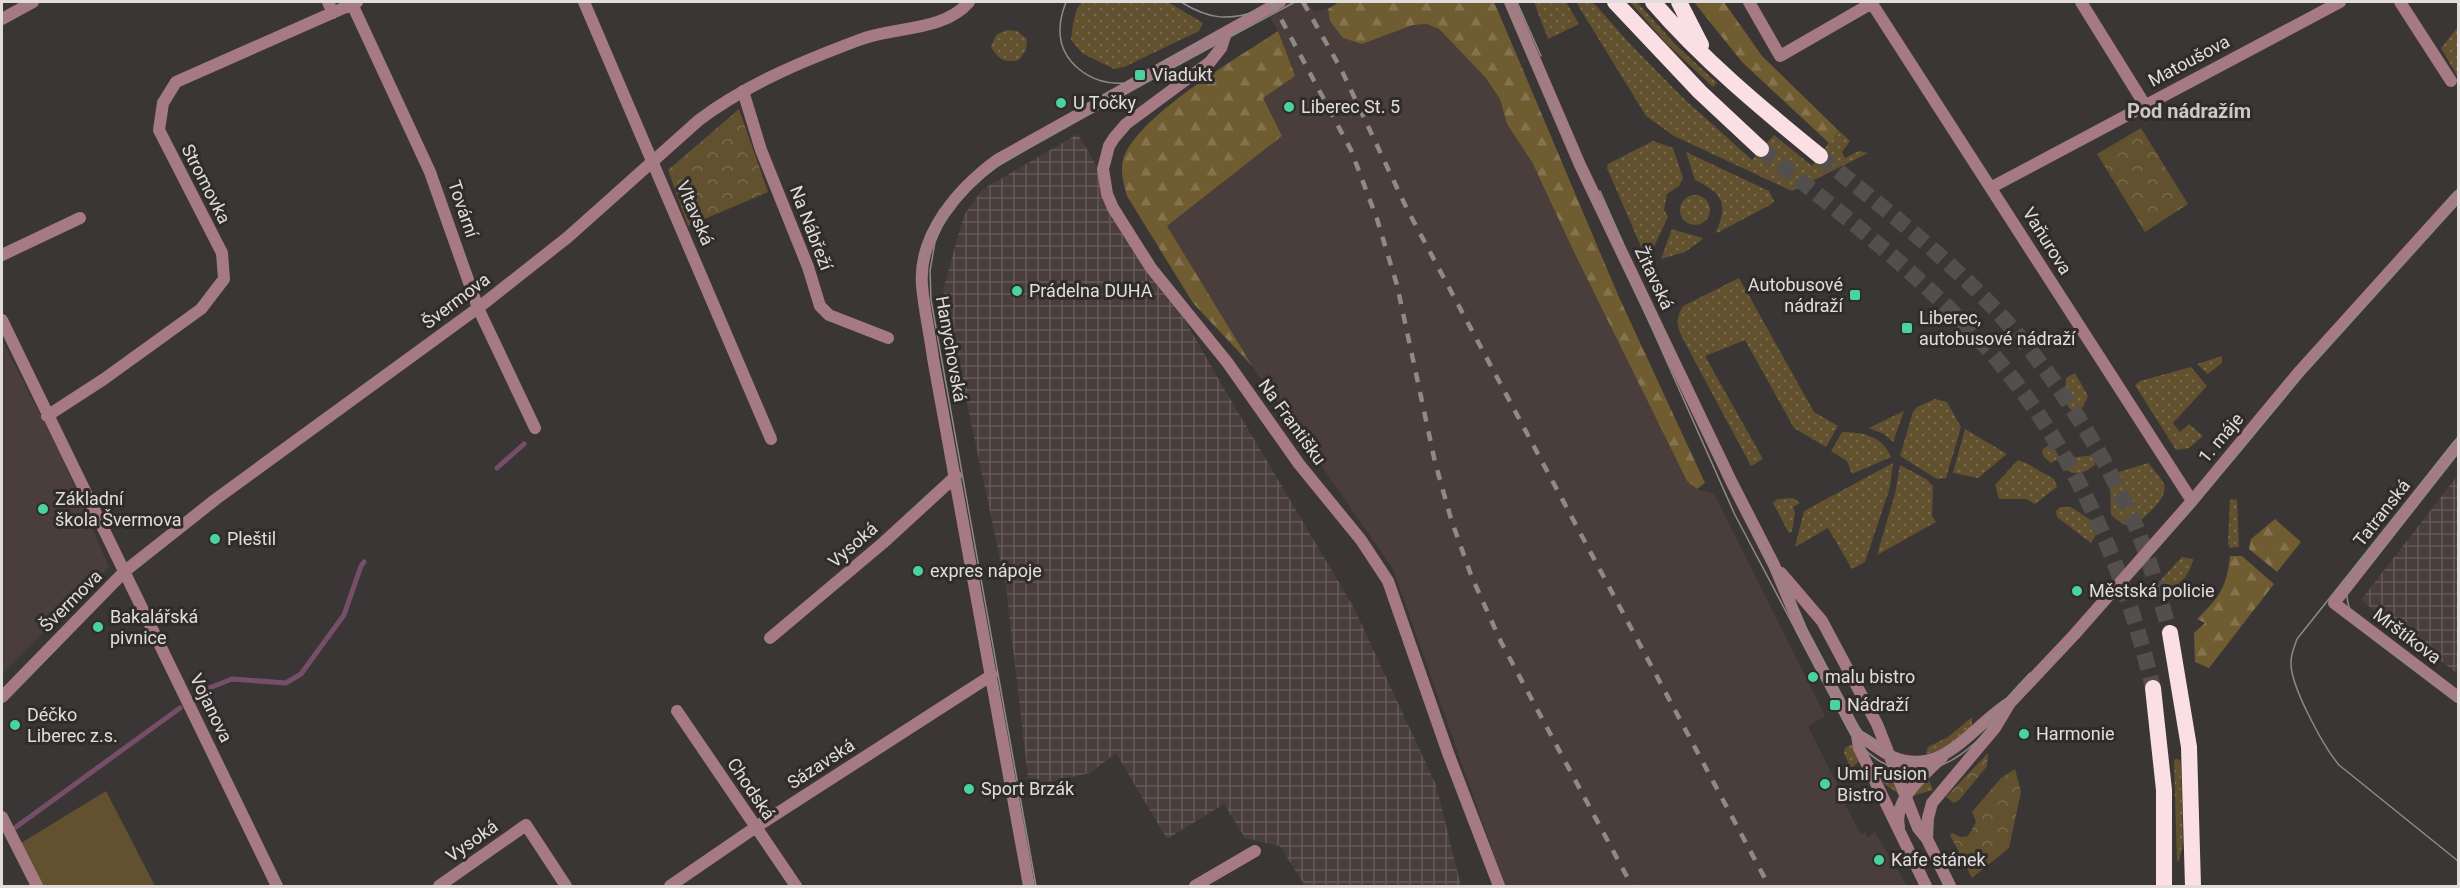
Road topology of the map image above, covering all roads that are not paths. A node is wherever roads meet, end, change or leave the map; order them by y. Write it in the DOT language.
graph roads {
  1 [pos="33,2"];
  2 [pos="585,2"];
  3 [pos="969,2"];
  4 [pos="1280,2"];
  5 [pos="1510,2"];
  6 [pos="1615,2"];
  7 [pos="1653,2"];
  8 [pos="1679,2"];
  9 [pos="1749,2"];
  10 [pos="1872,2"];
  11 [pos="2081,2"];
  12 [pos="2340,2"];
  13 [pos="2400,2"];
  14 [pos="355,3"];
  15 [pos="330,7"];
  16 [pos="2,20"];
  17 [pos="1226,33"];
  18 [pos="1708,59"];
  19 [pos="2451,81"];
  20 [pos="742,91"];
  21 [pos="2145,105"];
  22 [pos="1761,149"];
  23 [pos="1820,156"];
  24 [pos="654,161"];
  25 [pos="1992,187"];
  26 [pos="2458,196"];
  27 [pos="80,218"];
  28 [pos="2,255"];
  29 [pos="478,308"];
  30 [pos="2,320"];
  31 [pos="888,338"];
  32 [pos="47,416"];
  33 [pos="535,428"];
  34 [pos="771,439"];
  35 [pos="2458,445"];
  36 [pos="956,476"];
  37 [pos="2192,501"];
  38 [pos="1774,565"];
  39 [pos="125,571"];
  40 [pos="2334,603"];
  41 [pos="2170,633"];
  42 [pos="770,639"];
  43 [pos="992,675"];
  44 [pos="2153,688"];
  45 [pos="2,697"];
  46 [pos="2458,697"];
  47 [pos="2010,703"];
  48 [pos="678,711"];
  49 [pos="1857,735"];
  50 [pos="1884,739"];
  51 [pos="1945,754"];
  52 [pos="1891,756"];
  53 [pos="1925,761"];
  54 [pos="1878,784"];
  55 [pos="1940,794"];
  56 [pos="1905,800"];
  57 [pos="2,817"];
  58 [pos="756,827"];
  59 [pos="1900,834"];
  60 [pos="1927,839"];
  61 [pos="1255,851"];
  62 [pos="38,886"];
  63 [pos="277,886"];
  64 [pos="439,886"];
  65 [pos="566,886"];
  66 [pos="670,886"];
  67 [pos="796,886"];
  68 [pos="1029,886"];
  69 [pos="1195,886"];
  70 [pos="1499,886"];
  71 [pos="1926,886"];
  72 [pos="1950,886"];
  73 [pos="2164,886"];
  74 [pos="2193,886"];
  1 -- 16 [label="street"];
  2 -- 24 [label="street, Vltavská"];
  3 -- 20 [label="street, Švermova"];
  4 -- 17 [label="street, Hanychovská"];
  5 -- 38 [label="street, Žitavská"];
  6 -- 22 [label="highway"];
  7 -- 18 [label="highway"];
  8 -- 18 [label="highway"];
  9 -- 10 [label="street"];
  10 -- 25 [label="street, Vaňurova"];
  11 -- 21 [label="street"];
  12 -- 21 [label="street, Matoušova"];
  13 -- 19 [label="street"];
  14 -- 15 [label="street, Stromovka"];
  14 -- 29 [label="street, Tovární"];
  15 -- 32 [label="street, Stromovka"];
  17 -- 36 [label="street, Hanychovská"];
  17 -- 70 [label="street, Na Františku"];
  18 -- 23 [label="highway"];
  20 -- 24 [label="street, Švermova"];
  20 -- 31 [label="street, Na Nábřeží"];
  21 -- 25 [label="street, Matoušova"];
  24 -- 29 [label="street, Švermova"];
  24 -- 34 [label="street, Vltavská"];
  25 -- 37 [label="street, Vaňurova"];
  26 -- 37 [label="street, 1. máje"];
  27 -- 28 [label="street"];
  29 -- 33 [label="street, Tovární"];
  29 -- 39 [label="street, Švermova"];
  30 -- 32 [label="street, Vojanova"];
  32 -- 39 [label="street, Vojanova"];
  35 -- 40 [label="street, Tatranská"];
  36 -- 42 [label="street, Vysoká"];
  36 -- 43 [label="street, Hanychovská"];
  37 -- 47 [label="street, 1. máje"];
  38 -- 49 [label="street, Žitavská"];
  38 -- 50 [label="street, Žitavská"];
  39 -- 45 [label="street, Švermova"];
  39 -- 63 [label="street, Vojanova"];
  40 -- 46 [label="street, Mrštíkova"];
  41 -- 74 [label="highway"];
  43 -- 58 [label="street, Sázavská"];
  43 -- 68 [label="street, Hanychovská"];
  44 -- 73 [label="highway"];
  47 -- 51 [label="street, 1. máje"];
  47 -- 55 [label="street, 1. máje"];
  48 -- 58 [label="street, Chodská"];
  49 -- 52 [label="street, 1. máje"];
  49 -- 54 [label="street, Žitavská"];
  50 -- 52 [label="street, Žitavská"];
  50 -- 53 [label="street"];
  51 -- 53 [label="street, 1. máje"];
  51 -- 56 [label="street, 1. máje"];
  52 -- 53 [label="street, 1. máje"];
  52 -- 56 [label="street, Žitavská"];
  54 -- 56 [label="street"];
  54 -- 59 [label="street, Žitavská"];
  55 -- 56 [label="street"];
  55 -- 60 [label="street, 1. máje"];
  56 -- 59 [label="street"];
  56 -- 60 [label="street, Žitavská"];
  57 -- 62 [label="street"];
  58 -- 66 [label="street, Sázavská"];
  58 -- 67 [label="street, Chodská"];
  59 -- 71 [label="street, Žitavská"];
  60 -- 72 [label="street, Žitavská"];
  61 -- 69 [label="street"];
  64 -- 65 [label="street, Vysoká"];
}
